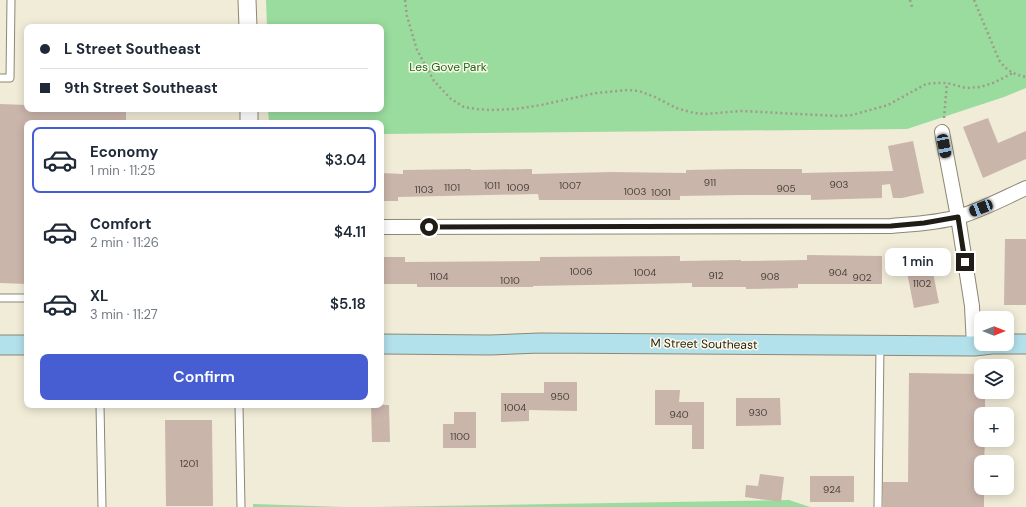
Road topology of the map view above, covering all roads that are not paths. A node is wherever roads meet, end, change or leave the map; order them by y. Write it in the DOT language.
graph roads {
  1 [pos="11,0"];
  2 [pos="247,0"];
  3 [pos="248,24"];
  4 [pos="0,78"];
  5 [pos="942,132"];
  6 [pos="1026,188"];
  7 [pos="958,217"];
  8 [pos="384,227"];
  9 [pos="0,298"];
  10 [pos="24,298"];
  11 [pos="384,344"];
  12 [pos="1014,344"];
  13 [pos="1026,344"];
  14 [pos="0,345"];
  15 [pos="24,345"];
  16 [pos="880,346"];
  17 [pos="974,346"];
  18 [pos="100,408"];
  19 [pos="239,408"];
  20 [pos="102,507"];
  21 [pos="241,507"];
  22 [pos="878,507"];
  1 -- 4 [label="lane"];
  2 -- 3 [label="street"];
  5 -- 7 [label="street"];
  6 -- 7 [label="street"];
  7 -- 8 [label="street"];
  7 -- 17 [label="street"];
  9 -- 10 [label="lane"];
  11 -- 16 [label="main road, M Street Southeast"];
  12 -- 13 [label="main road, M Street Southeast"];
  14 -- 15 [label="main road"];
  16 -- 17 [label="main road, M Street Southeast"];
  16 -- 22 [label="lane"];
  18 -- 20 [label="lane"];
  19 -- 21 [label="lane"];
}
